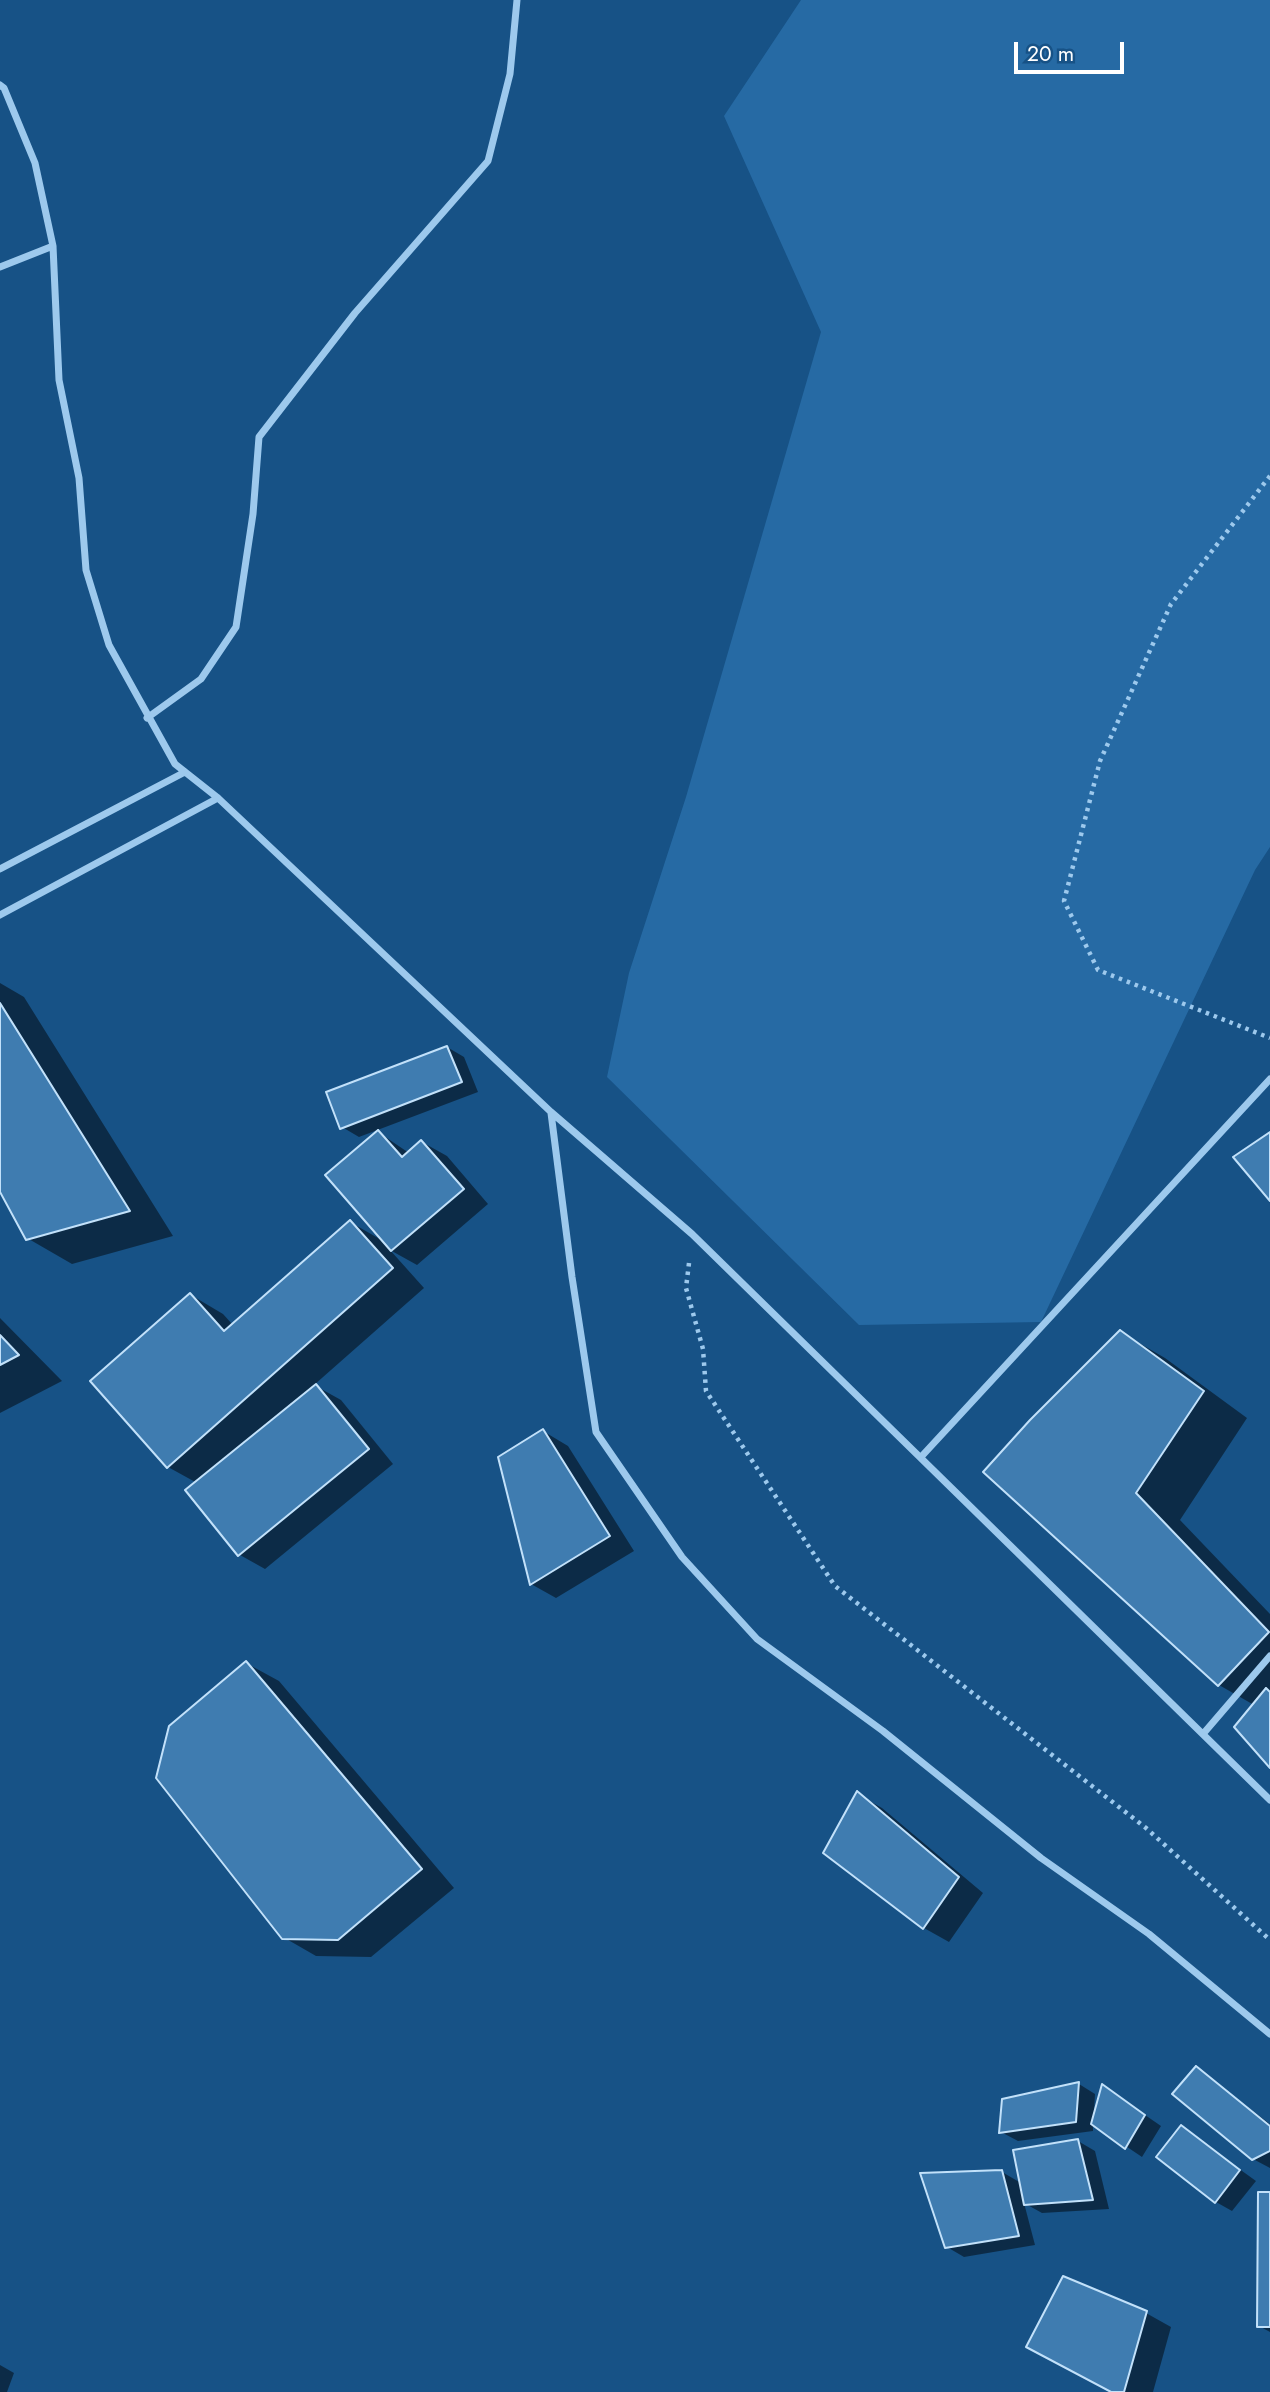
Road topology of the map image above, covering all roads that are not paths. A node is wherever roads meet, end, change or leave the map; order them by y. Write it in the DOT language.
graph roads {
  1 [pos="517,0"];
  2 [pos="0,85"];
  3 [pos="52,246"];
  4 [pos="0,267"];
  5 [pos="147,718"];
  6 [pos="185,772"];
  7 [pos="218,799"];
  8 [pos="0,869"];
  9 [pos="0,915"];
  10 [pos="1270,1079"];
  11 [pos="551,1112"];
  12 [pos="921,1457"];
  13 [pos="1270,1656"];
  14 [pos="1203,1734"];
  15 [pos="1270,1800"];
  16 [pos="1270,2034"];
  1 -- 5 [label="street"];
  2 -- 3 [label="street"];
  3 -- 4 [label="street"];
  3 -- 5 [label="street"];
  5 -- 6 [label="street"];
  6 -- 7 [label="street"];
  6 -- 8 [label="street"];
  7 -- 9 [label="street"];
  7 -- 11 [label="street"];
  10 -- 12 [label="street"];
  11 -- 12 [label="street"];
  11 -- 16 [label="street"];
  12 -- 14 [label="street"];
  13 -- 14 [label="street"];
  14 -- 15 [label="street"];
}
